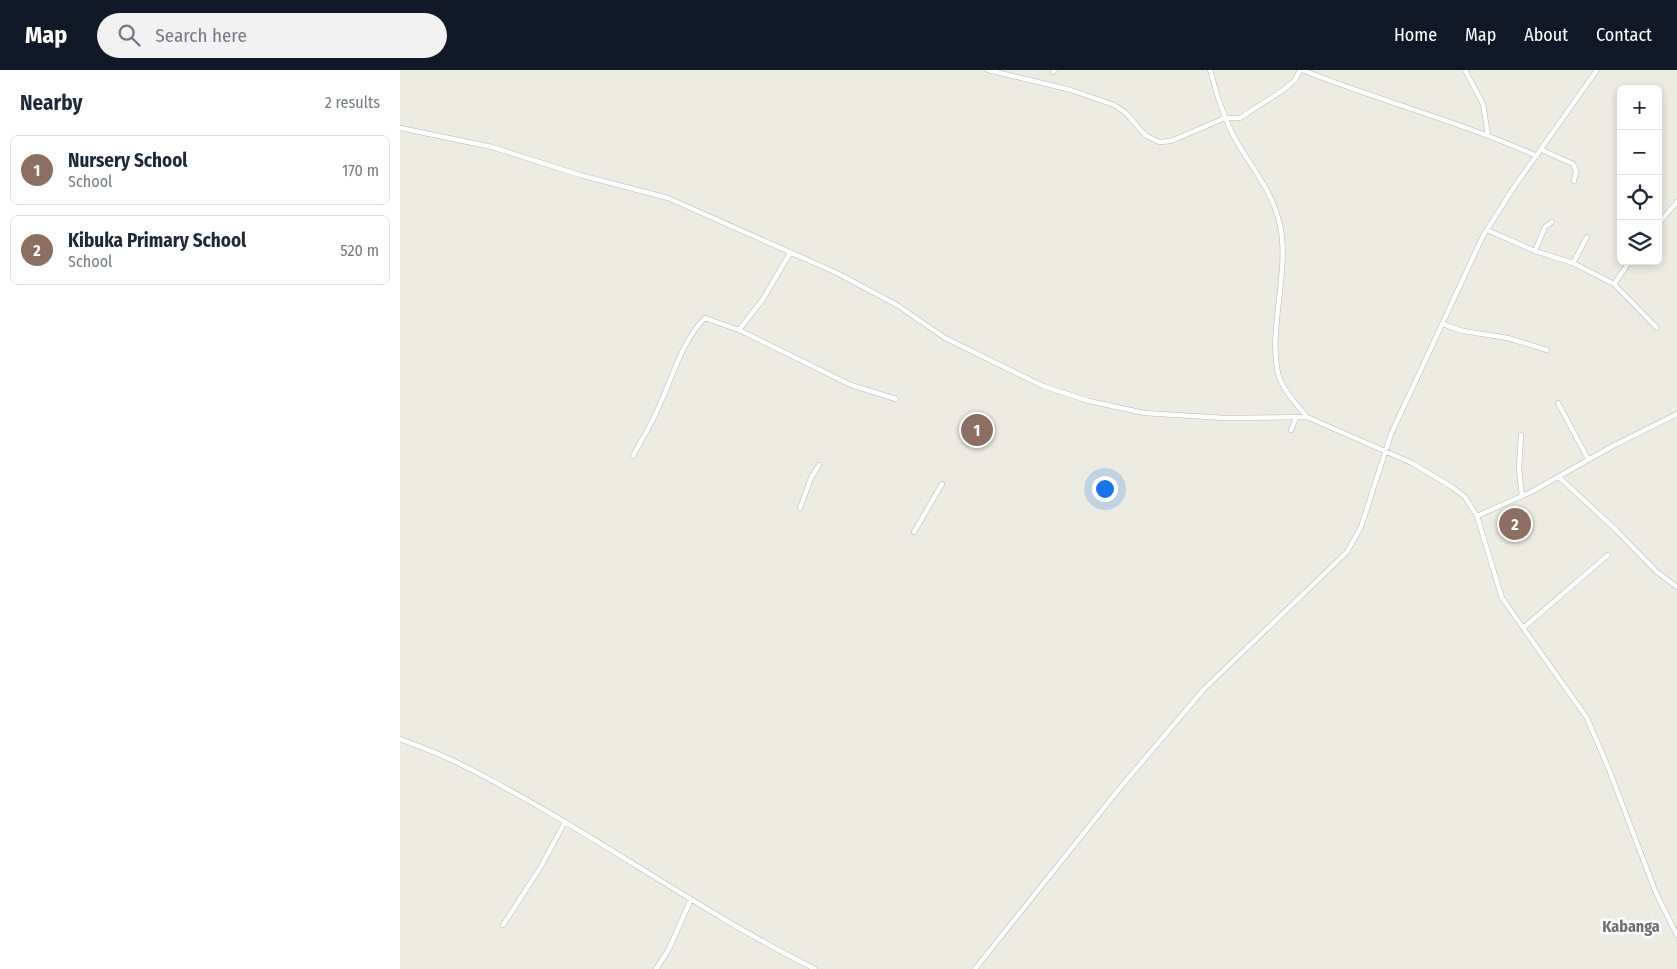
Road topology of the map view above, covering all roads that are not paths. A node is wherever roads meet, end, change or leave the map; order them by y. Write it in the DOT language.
graph roads {
  1 [pos="988,70"];
  2 [pos="1210,70"];
  3 [pos="1301,70"];
  4 [pos="1465,70"];
  5 [pos="1597,70"];
  6 [pos="1226,119"];
  7 [pos="400,128"];
  8 [pos="1488,135"];
  9 [pos="1542,150"];
  10 [pos="1538,156"];
  11 [pos="1574,181"];
  12 [pos="1677,202"];
  13 [pos="1661,220"];
  14 [pos="1552,222"];
  15 [pos="1488,230"];
  16 [pos="1587,237"];
  17 [pos="1535,251"];
  18 [pos="790,253"];
  19 [pos="1573,263"];
  20 [pos="1627,265"];
  21 [pos="1614,284"];
  22 [pos="1442,324"];
  23 [pos="1658,328"];
  24 [pos="739,330"];
  25 [pos="1546,350"];
  26 [pos="896,399"];
  27 [pos="1558,403"];
  28 [pos="1677,414"];
  29 [pos="1306,417"];
  30 [pos="1296,418"];
  31 [pos="1291,430"];
  32 [pos="1522,435"];
  33 [pos="1386,452"];
  34 [pos="633,456"];
  35 [pos="1588,459"];
  36 [pos="819,466"];
  37 [pos="1559,477"];
  38 [pos="942,484"];
  39 [pos="1522,496"];
  40 [pos="800,508"];
  41 [pos="1477,516"];
  42 [pos="914,532"];
  43 [pos="1608,555"];
  44 [pos="1677,587"];
  45 [pos="1523,628"];
  46 [pos="400,739"];
  47 [pos="565,822"];
  48 [pos="691,899"];
  49 [pos="503,925"];
  50 [pos="1677,935"];
  51 [pos="656,969"];
  52 [pos="815,969"];
  53 [pos="975,969"];
  1 -- 6 [label="street"];
  2 -- 6 [label="street"];
  3 -- 6 [label="street"];
  3 -- 8 [label="street"];
  4 -- 8 [label="street"];
  5 -- 9 [label="street"];
  6 -- 29 [label="street"];
  7 -- 18 [label="street"];
  8 -- 10 [label="street"];
  9 -- 10 [label="street"];
  9 -- 11 [label="street"];
  10 -- 15 [label="street"];
  12 -- 13 [label="street"];
  14 -- 17 [label="street"];
  15 -- 17 [label="street"];
  15 -- 22 [label="street"];
  16 -- 19 [label="street"];
  17 -- 19 [label="street"];
  18 -- 24 [label="street"];
  18 -- 30 [label="street"];
  19 -- 21 [label="street"];
  20 -- 21 [label="street"];
  21 -- 23 [label="street"];
  22 -- 25 [label="street"];
  22 -- 33 [label="street"];
  24 -- 26 [label="street"];
  24 -- 34 [label="street"];
  27 -- 35 [label="street"];
  28 -- 35 [label="street"];
  29 -- 30 [label="street"];
  29 -- 33 [label="street"];
  30 -- 31 [label="street"];
  32 -- 39 [label="street"];
  33 -- 41 [label="street"];
  33 -- 53 [label="street"];
  35 -- 37 [label="street"];
  36 -- 40 [label="street"];
  37 -- 39 [label="street"];
  37 -- 44 [label="street"];
  38 -- 42 [label="street"];
  39 -- 41 [label="street"];
  41 -- 45 [label="street"];
  43 -- 45 [label="street"];
  45 -- 50 [label="street"];
  46 -- 47 [label="street"];
  47 -- 48 [label="street"];
  47 -- 49 [label="street"];
  48 -- 51 [label="street"];
  48 -- 52 [label="street"];
}
